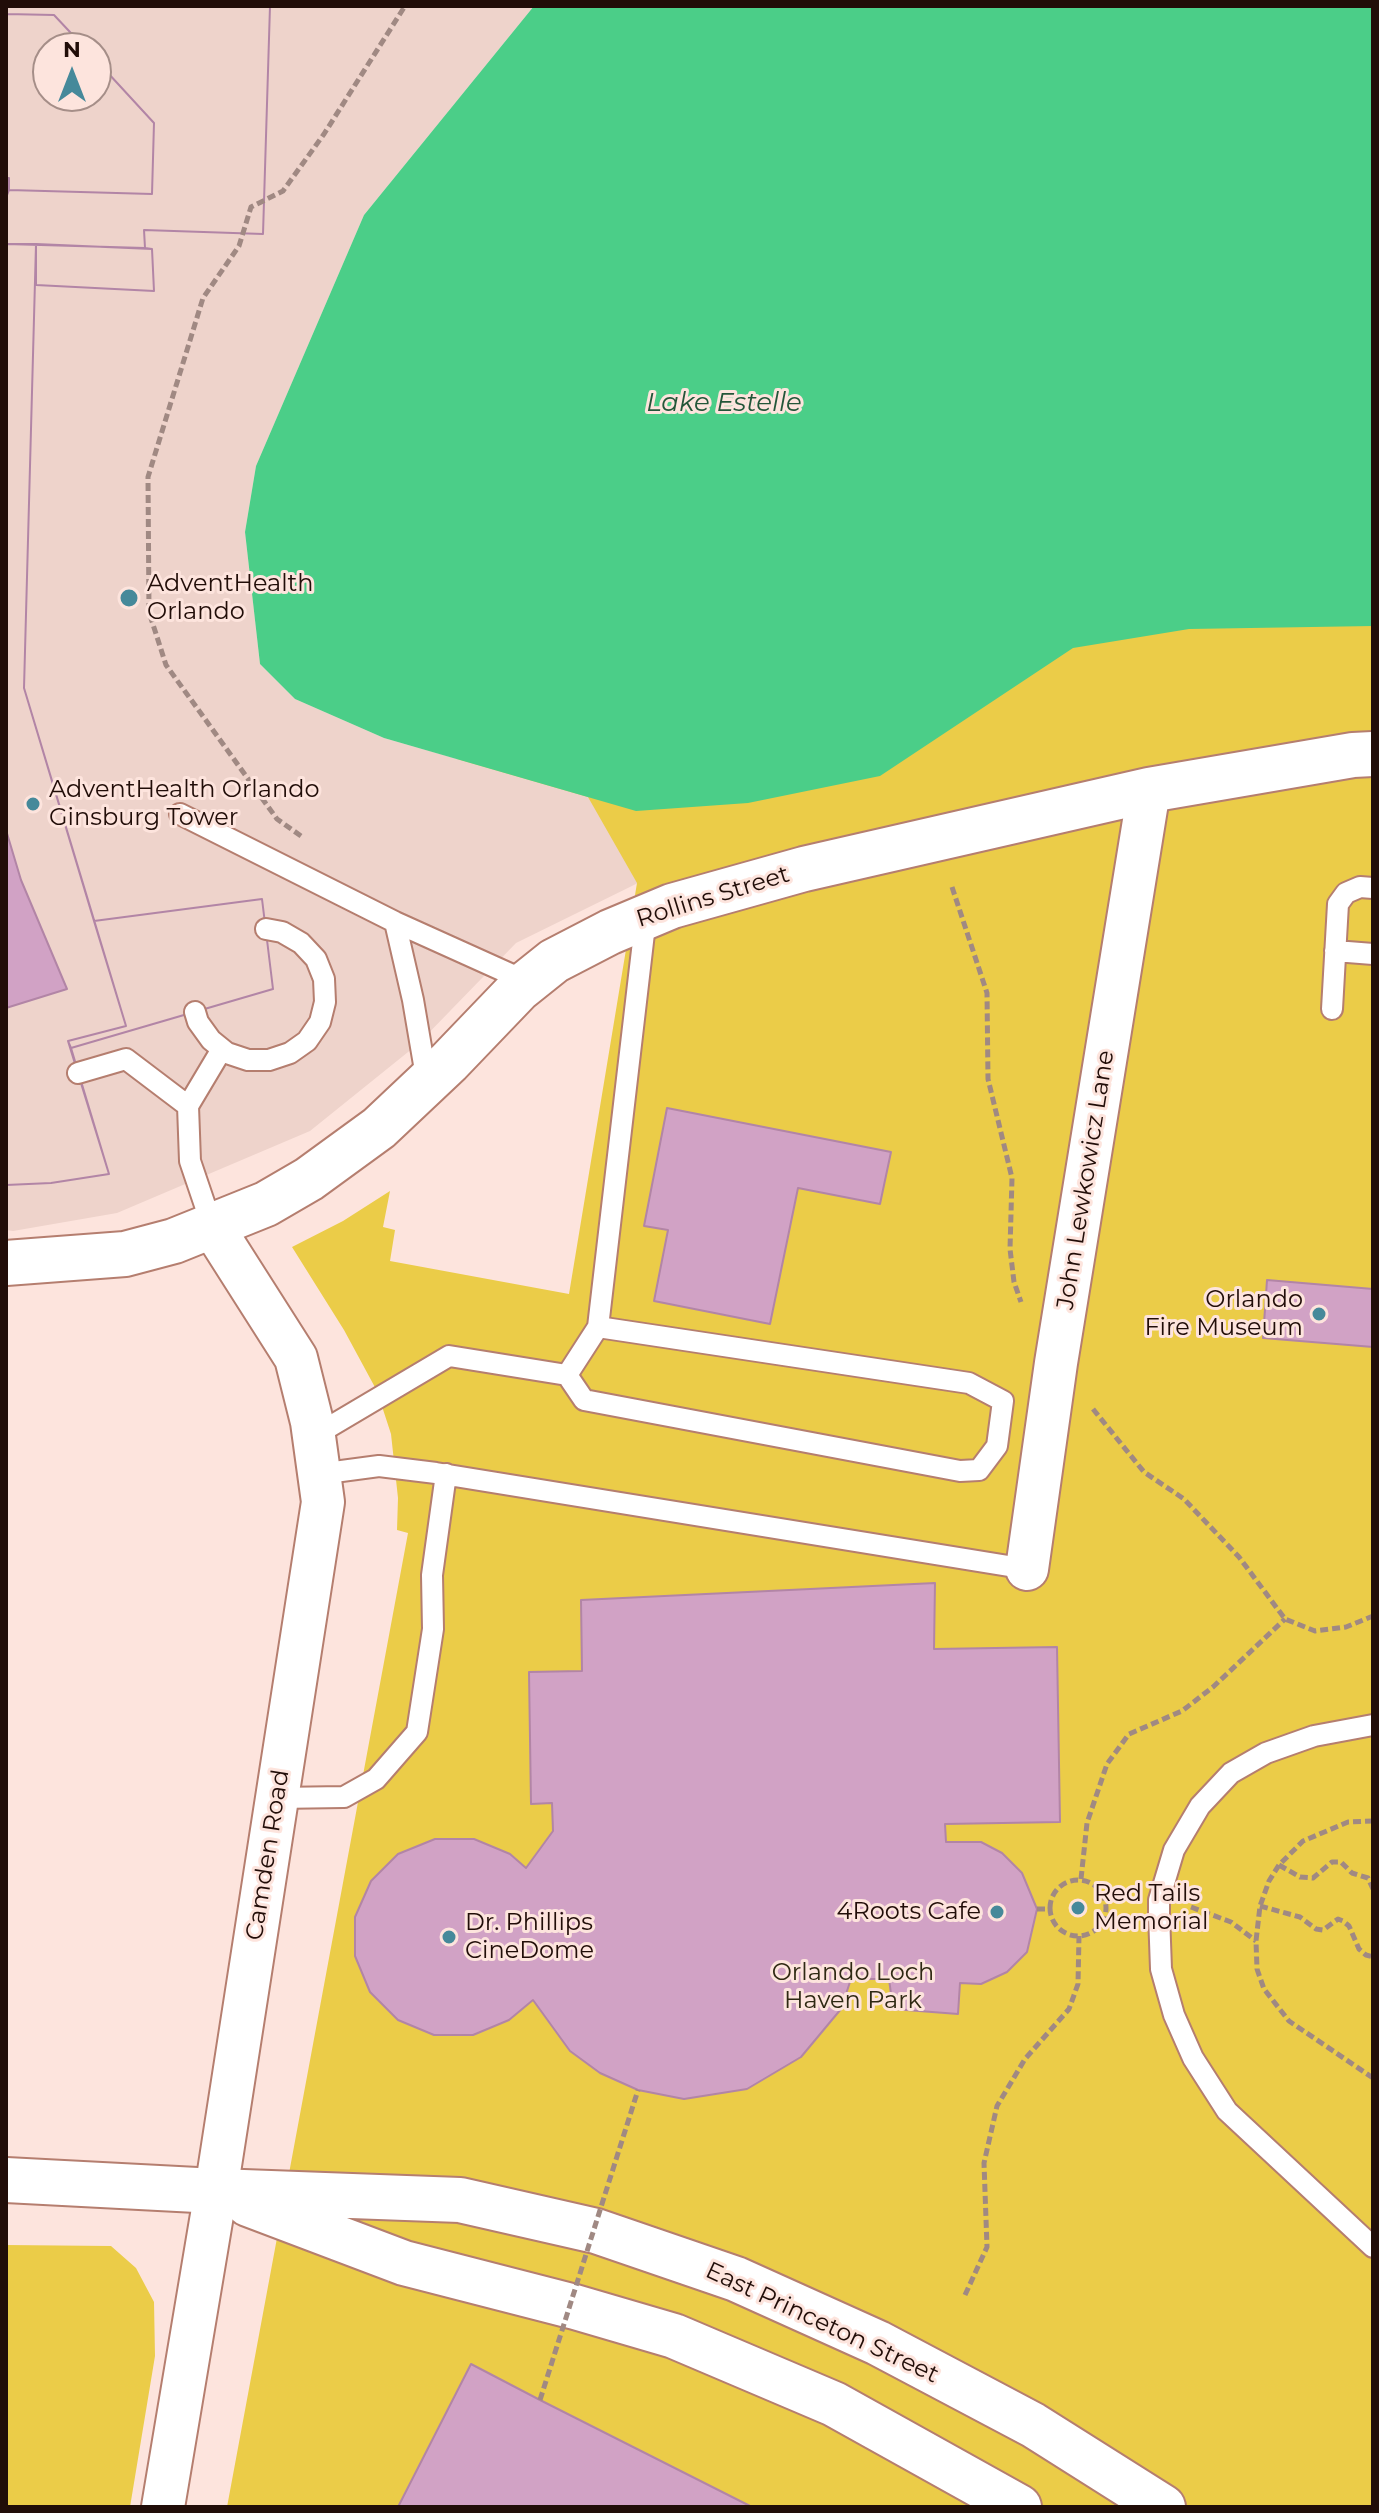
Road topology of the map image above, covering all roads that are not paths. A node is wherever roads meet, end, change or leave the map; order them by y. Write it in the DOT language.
graph roads {
  1 [pos="1373,754"];
  2 [pos="1149,790"];
  3 [pos="180,814"];
  4 [pos="1373,888"];
  5 [pos="646,916"];
  6 [pos="395,922"];
  7 [pos="266,929"];
  8 [pos="1335,951"];
  9 [pos="1373,954"];
  10 [pos="528,982"];
  11 [pos="1332,1009"];
  12 [pos="195,1012"];
  13 [pos="222,1049"];
  14 [pos="78,1073"];
  15 [pos="427,1082"];
  16 [pos="188,1106"];
  17 [pos="212,1226"];
  18 [pos="6,1263"];
  19 [pos="598,1327"];
  20 [pos="567,1375"];
  21 [pos="317,1455"];
  22 [pos="446,1474"];
  23 [pos="1027,1569"];
  24 [pos="1373,1725"];
  25 [pos="277,1798"];
  26 [pos="6,2180"];
  27 [pos="216,2191"];
  28 [pos="1373,2247"];
  29 [pos="163,2507"];
  30 [pos="1019,2507"];
  31 [pos="1163,2507"];
  1 -- 2 [label="main road, Rollins Street"];
  2 -- 5 [label="main road, Rollins Street"];
  2 -- 23 [label="street, John Lewkowicz Lane"];
  3 -- 6 [label="lane"];
  4 -- 8 [label="lane"];
  5 -- 10 [label="main road, Rollins Street"];
  5 -- 19 [label="lane"];
  6 -- 10 [label="lane"];
  6 -- 15 [label="lane"];
  7 -- 13 [label="lane"];
  8 -- 9 [label="lane"];
  8 -- 11 [label="lane"];
  10 -- 15 [label="main road, Rollins Street"];
  12 -- 13 [label="lane"];
  13 -- 16 [label="lane"];
  14 -- 16 [label="lane"];
  15 -- 17 [label="main road, Rollins Street"];
  16 -- 17 [label="lane"];
  17 -- 18 [label="main road, Rollins Street"];
  17 -- 21 [label="street, Camden Road"];
  19 -- 20 [label="lane"];
  19 -- 20 [label="lane"];
  20 -- 21 [label="lane"];
  21 -- 22 [label="lane"];
  21 -- 25 [label="street, Camden Road"];
  22 -- 23 [label="lane"];
  22 -- 25 [label="lane"];
  24 -- 28 [label="lane"];
  25 -- 27 [label="street, Camden Road"];
  26 -- 27 [label="main road, East Princeton Street"];
  27 -- 29 [label="street, Camden Road"];
  27 -- 30 [label="main road, East Princeton Street"];
  27 -- 31 [label="main road, East Princeton Street"];
}
